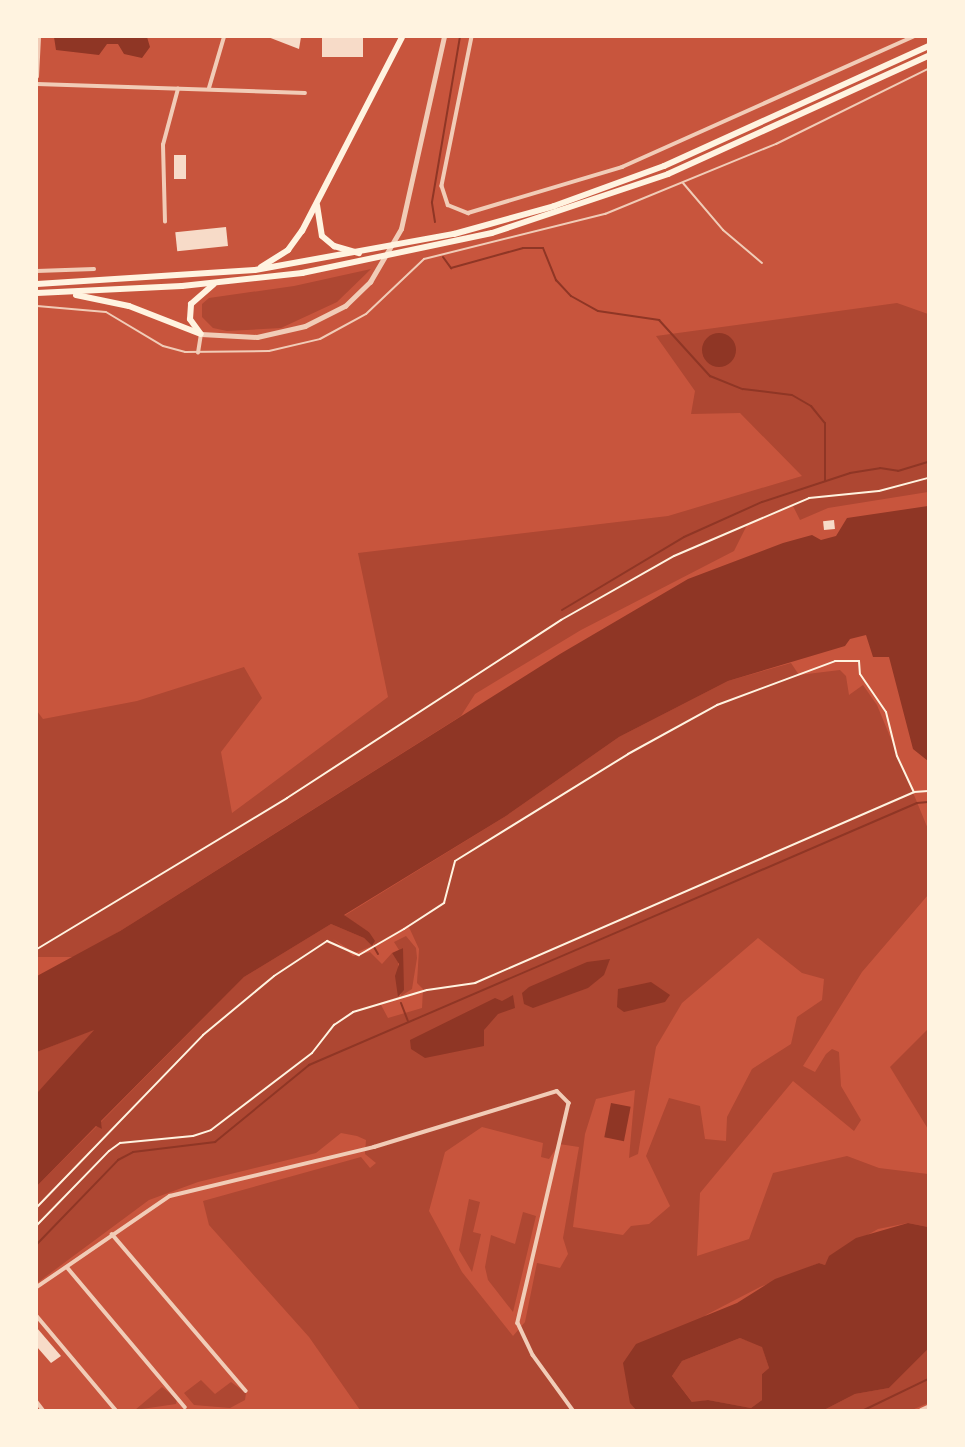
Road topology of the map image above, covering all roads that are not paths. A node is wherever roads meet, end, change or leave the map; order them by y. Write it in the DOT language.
graph roads {
  1 [pos="39,37"];
  2 [pos="224,37"];
  3 [pos="402,37"];
  4 [pos="444,37"];
  5 [pos="472,37"];
  6 [pos="913,37"];
  7 [pos="928,46"];
  8 [pos="928,56"];
  9 [pos="928,69"];
  10 [pos="37,77"];
  11 [pos="37,84"];
  12 [pos="209,88"];
  13 [pos="178,89"];
  14 [pos="305,93"];
  15 [pos="682,182"];
  16 [pos="317,201"];
  17 [pos="165,222"];
  18 [pos="360,254"];
  19 [pos="762,263"];
  20 [pos="94,268"];
  21 [pos="256,270"];
  22 [pos="37,271"];
  23 [pos="214,283"];
  24 [pos="37,284"];
  25 [pos="37,293"];
  26 [pos="64,293"];
  27 [pos="37,306"];
  28 [pos="201,334"];
  29 [pos="198,353"];
  30 [pos="111,1234"];
  31 [pos="67,1266"];
  32 [pos="37,1287"];
  33 [pos="37,1316"];
  34 [pos="246,1391"];
  35 [pos="37,1402"];
  36 [pos="186,1407"];
  37 [pos="928,1407"];
  38 [pos="44,1410"];
  39 [pos="116,1410"];
  40 [pos="573,1410"];
  41 [pos="921,1410"];
  1 -- 10 [label="street"];
  2 -- 12 [label="street"];
  3 -- 16 [label="highway"];
  4 -- 28 [label="street"];
  5 -- 6 [label="street"];
  7 -- 18 [label="highway"];
  8 -- 23 [label="highway"];
  9 -- 15 [label="lane"];
  11 -- 13 [label="street"];
  12 -- 13 [label="street"];
  12 -- 14 [label="street"];
  13 -- 17 [label="street"];
  15 -- 19 [label="lane"];
  15 -- 29 [label="lane"];
  16 -- 18 [label="highway"];
  16 -- 21 [label="highway"];
  18 -- 21 [label="highway"];
  20 -- 22 [label="street"];
  21 -- 24 [label="highway"];
  23 -- 26 [label="highway"];
  23 -- 28 [label="highway"];
  25 -- 26 [label="highway"];
  26 -- 28 [label="highway"];
  27 -- 29 [label="lane"];
  28 -- 29 [label="street"];
  30 -- 31 [label="street"];
  30 -- 34 [label="street"];
  30 -- 40 [label="street"];
  31 -- 32 [label="street"];
  31 -- 36 [label="street"];
  33 -- 39 [label="street"];
  35 -- 38 [label="street"];
  37 -- 41 [label="street"];
}
